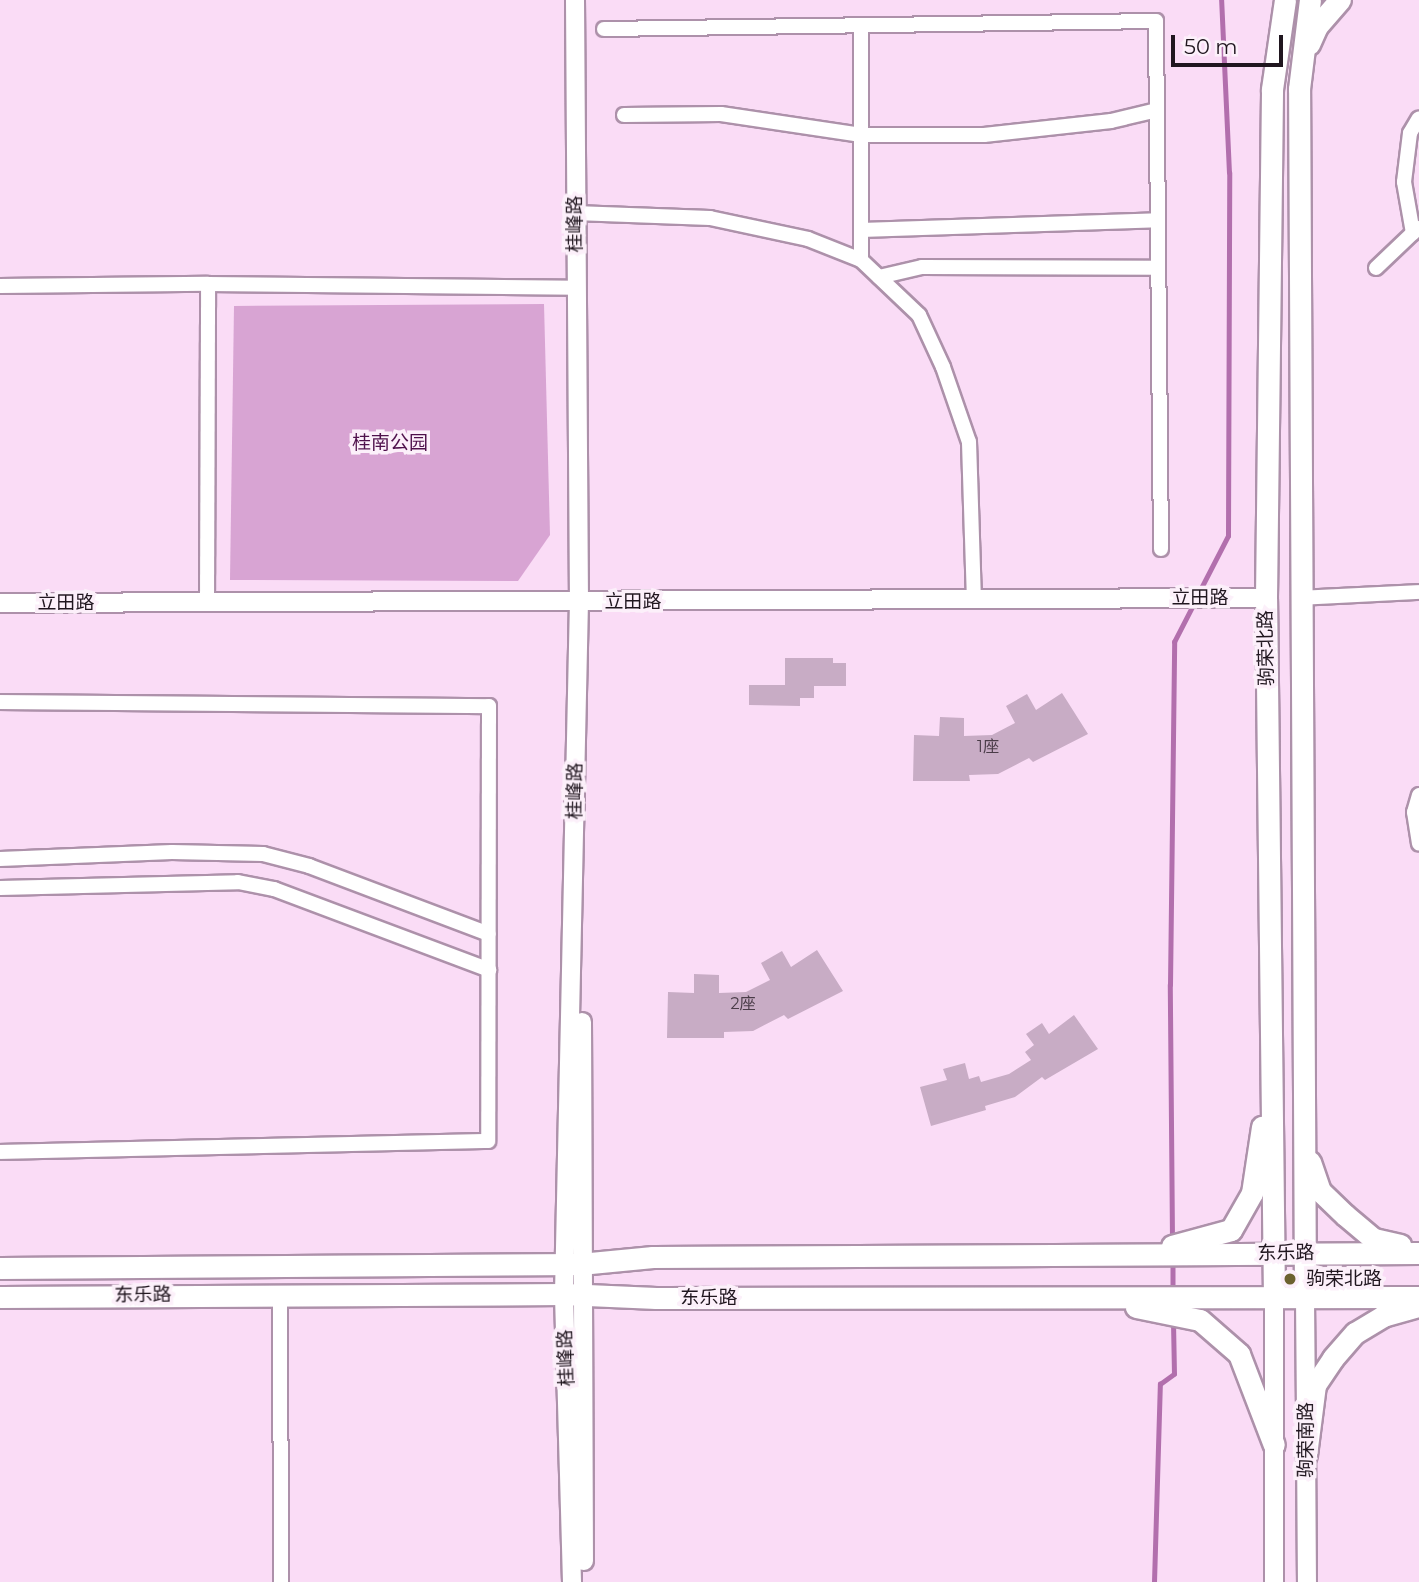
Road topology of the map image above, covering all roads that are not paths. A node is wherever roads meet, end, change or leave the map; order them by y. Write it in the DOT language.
graph roads {
  1 [pos="575,0"];
  2 [pos="581,0"];
  3 [pos="1268,0"];
  4 [pos="1285,0"];
  5 [pos="1310,0"];
  6 [pos="1340,0"];
  7 [pos="861,26"];
  8 [pos="604,29"];
  9 [pos="1281,32"];
  10 [pos="1306,52"];
  11 [pos="1157,110"];
  12 [pos="624,115"];
  13 [pos="1419,118"];
  14 [pos="861,135"];
  15 [pos="579,214"];
  16 [pos="1158,220"];
  17 [pos="860,230"];
  18 [pos="1416,230"];
  19 [pos="860,260"];
  20 [pos="1158,268"];
  21 [pos="1376,268"];
  22 [pos="878,277"];
  23 [pos="208,284"];
  24 [pos="0,286"];
  25 [pos="576,288"];
  26 [pos="1161,549"];
  27 [pos="1419,592"];
  28 [pos="1266,598"];
  29 [pos="1300,598"];
  30 [pos="974,600"];
  31 [pos="0,603"];
  32 [pos="207,603"];
  33 [pos="582,603"];
  34 [pos="0,702"];
  35 [pos="1419,795"];
  36 [pos="1419,844"];
  37 [pos="0,859"];
  38 [pos="0,888"];
  39 [pos="489,934"];
  40 [pos="489,970"];
  41 [pos="1271,1066"];
  42 [pos="1305,1145"];
  43 [pos="0,1152"];
  44 [pos="1166,1251"];
  45 [pos="1419,1251"];
  46 [pos="1306,1253"];
  47 [pos="1274,1254"];
  48 [pos="573,1263"];
  49 [pos="0,1268"];
  50 [pos="280,1294"];
  51 [pos="573,1294"];
  52 [pos="0,1297"];
  53 [pos="1419,1297"];
  54 [pos="1274,1298"];
  55 [pos="1305,1298"];
  56 [pos="1173,1306"];
  57 [pos="1419,1306"];
  58 [pos="1274,1445"];
  59 [pos="1306,1455"];
  60 [pos="571,1581"];
  61 [pos="281,1582"];
  62 [pos="1274,1582"];
  63 [pos="1307,1582"];
  1 -- 15 [label="street, 桂峰路"];
  2 -- 15 [label="street"];
  3 -- 9 [label="main road"];
  4 -- 9 [label="main road, 驹荣北路"];
  5 -- 10 [label="main road"];
  6 -- 10 [label="main road"];
  7 -- 8 [label="street"];
  7 -- 11 [label="street"];
  7 -- 14 [label="street"];
  9 -- 28 [label="main road, 驹荣北路"];
  10 -- 29 [label="main road"];
  11 -- 14 [label="street"];
  11 -- 16 [label="street"];
  12 -- 14 [label="street"];
  13 -- 18 [label="street"];
  14 -- 17 [label="street"];
  15 -- 19 [label="street"];
  15 -- 25 [label="street, 桂峰路"];
  15 -- 33 [label="street"];
  16 -- 17 [label="street"];
  16 -- 20 [label="street"];
  17 -- 19 [label="street"];
  18 -- 21 [label="street"];
  19 -- 22 [label="street"];
  20 -- 22 [label="street"];
  20 -- 26 [label="street"];
  22 -- 30 [label="street"];
  23 -- 24 [label="street"];
  23 -- 25 [label="street"];
  23 -- 32 [label="street"];
  25 -- 33 [label="street, 桂峰路"];
  27 -- 29 [label="street"];
  28 -- 30 [label="street, 立田路"];
  28 -- 41 [label="main road, 驹荣北路"];
  29 -- 42 [label="main road"];
  30 -- 33 [label="street, 立田路"];
  31 -- 32 [label="street, 立田路"];
  32 -- 33 [label="street, 立田路"];
  33 -- 48 [label="street, 桂峰路"];
  34 -- 39 [label="street"];
  35 -- 36 [label="street"];
  37 -- 39 [label="street"];
  38 -- 40 [label="street"];
  39 -- 40 [label="street"];
  40 -- 43 [label="street"];
  41 -- 44 [label="main road"];
  41 -- 47 [label="main road, 驹荣北路"];
  42 -- 45 [label="main road"];
  42 -- 46 [label="main road"];
  44 -- 47 [label="main road, 东乐路"];
  44 -- 48 [label="main road, 东乐路"];
  45 -- 46 [label="main road, 东乐路"];
  46 -- 47 [label="main road, 东乐路"];
  46 -- 55 [label="main road"];
  47 -- 54 [label="main road, 驹荣北路"];
  48 -- 49 [label="main road, 东乐路"];
  48 -- 51 [label="street, 桂峰路"];
  50 -- 51 [label="main road, 东乐路"];
  50 -- 52 [label="main road, 东乐路"];
  50 -- 61 [label="street"];
  51 -- 56 [label="main road, 东乐路"];
  51 -- 60 [label="street, 桂峰路"];
  53 -- 55 [label="main road, 东乐路"];
  54 -- 55 [label="main road, 东乐路"];
  54 -- 56 [label="main road, 东乐路"];
  54 -- 58 [label="street, 驹荣南路"];
  55 -- 59 [label="street, 驹荣南路"];
  56 -- 58 [label="main road"];
  57 -- 59 [label="main road"];
  58 -- 62 [label="street, 驹荣南路"];
  59 -- 63 [label="street, 驹荣南路"];
}
